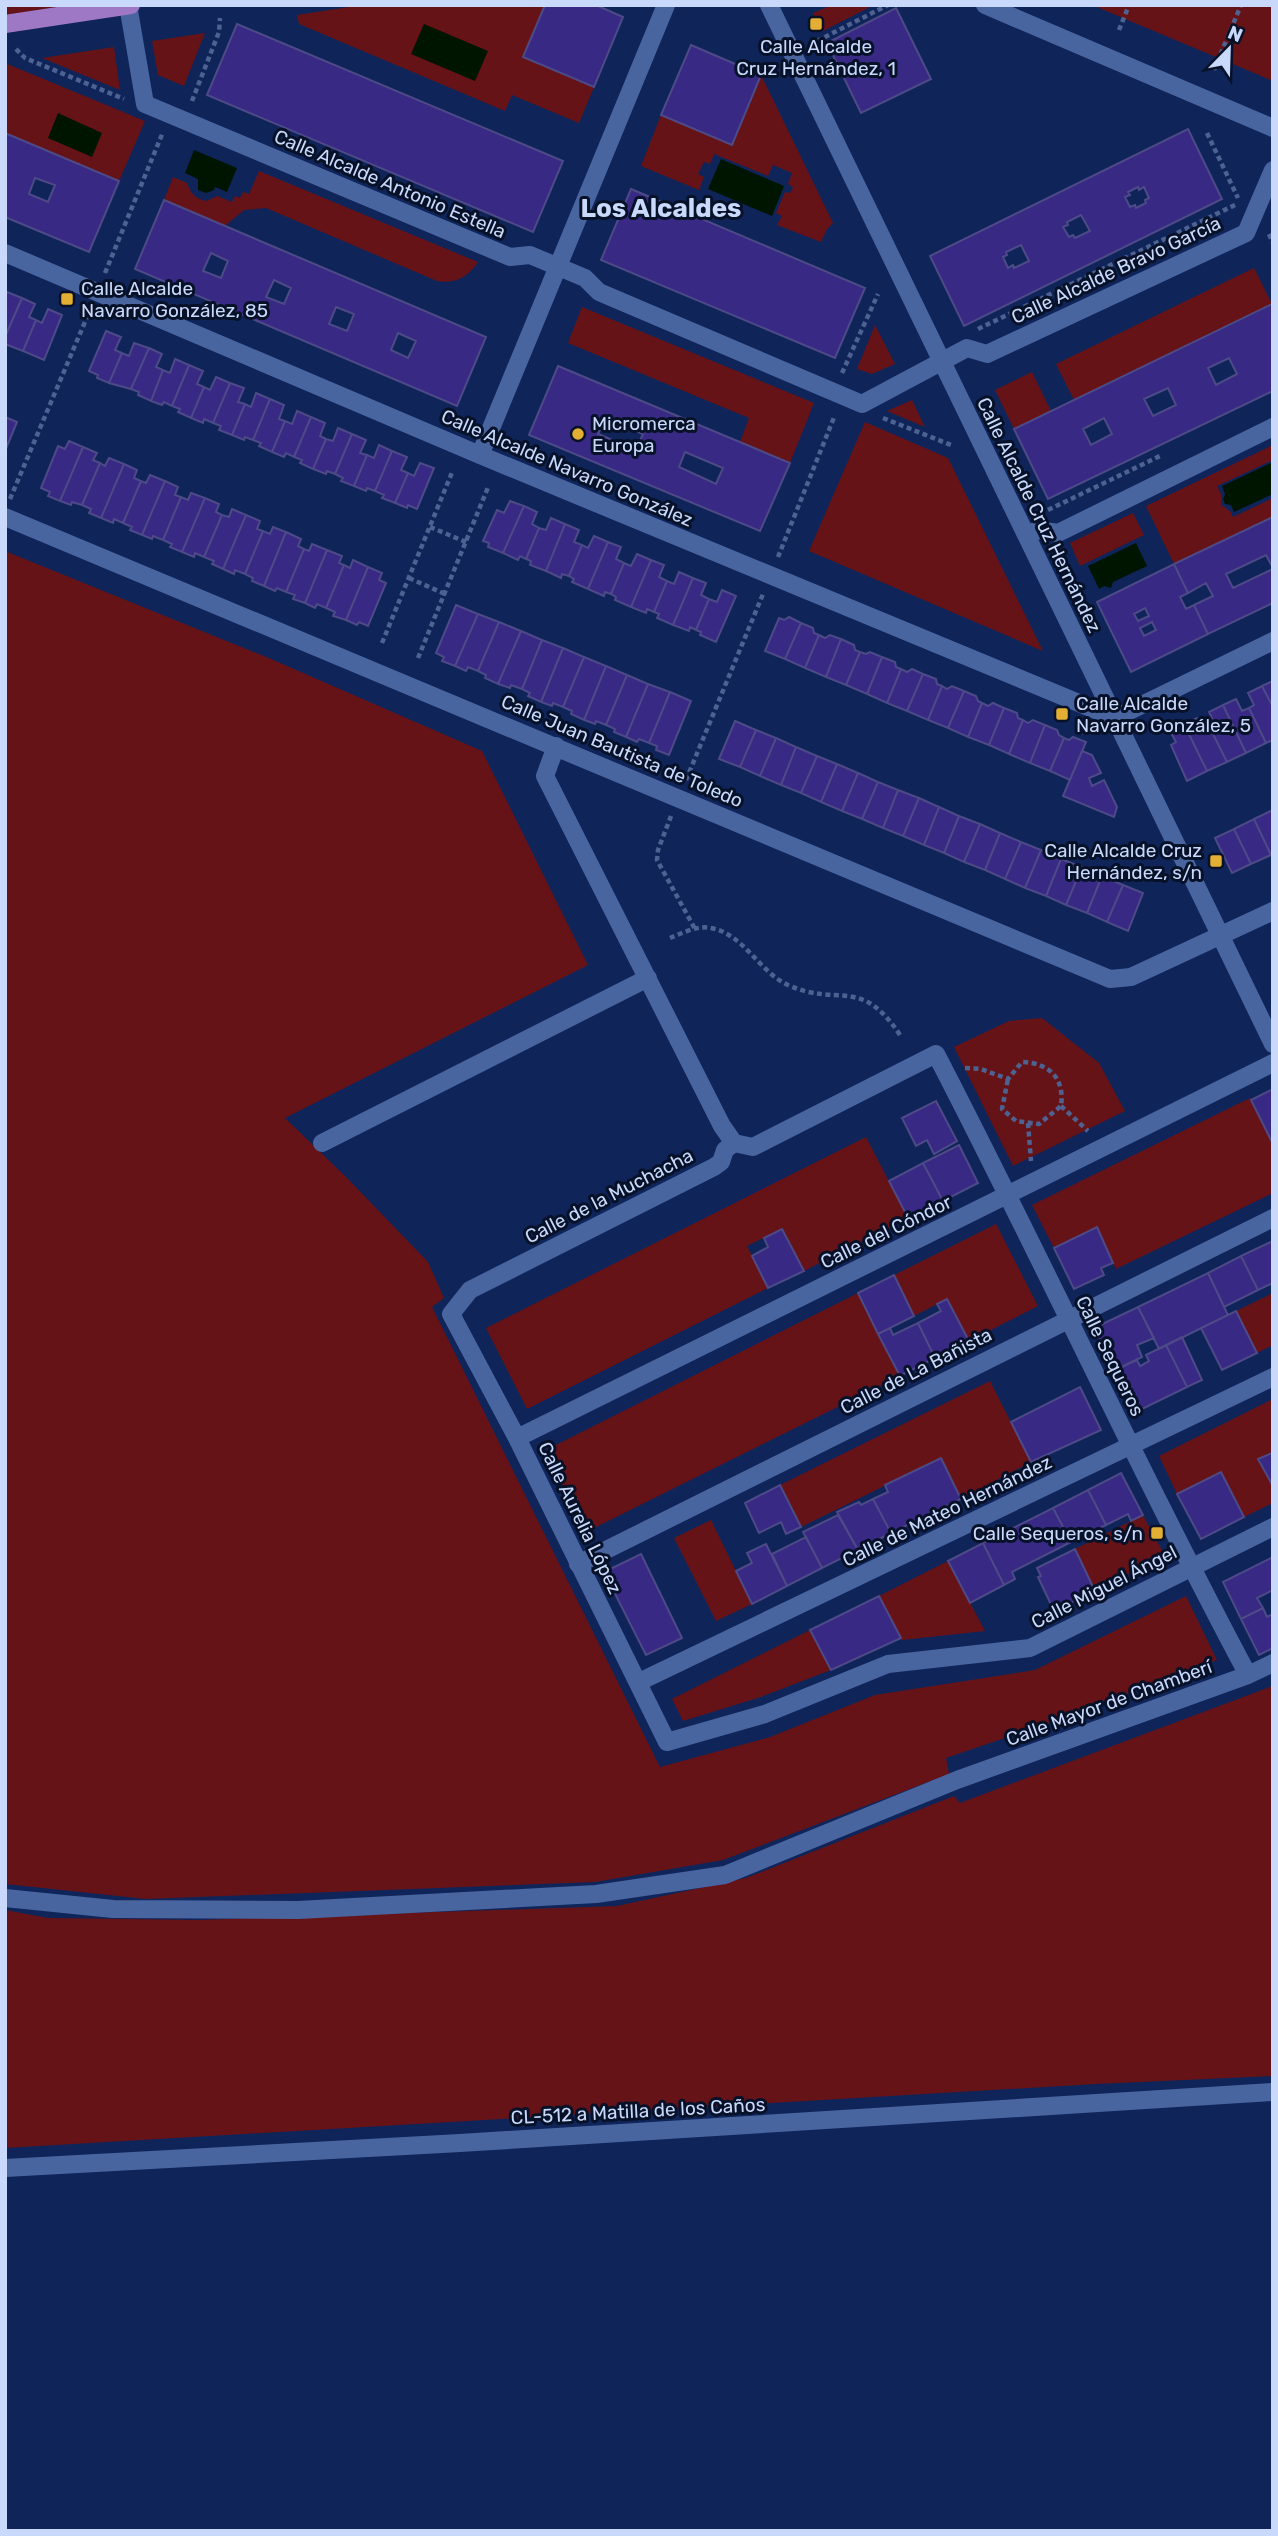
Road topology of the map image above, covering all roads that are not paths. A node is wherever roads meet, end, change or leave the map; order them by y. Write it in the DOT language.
graph roads {
  1 [pos="129,5"];
  2 [pos="666,5"];
  3 [pos="769,5"];
  4 [pos="985,5"];
  5 [pos="5,24"];
  6 [pos="1273,128"];
  7 [pos="1273,170"];
  8 [pos="5,253"];
  9 [pos="558,266"];
  10 [pos="941,360"];
  11 [pos="1273,427"];
  12 [pos="480,455"];
  13 [pos="6,511"];
  14 [pos="1026,536"];
  15 [pos="1273,641"];
  16 [pos="1115,718"];
  17 [pos="556,746"];
  18 [pos="1273,911"];
  19 [pos="1221,935"];
  20 [pos="648,978"];
  21 [pos="1273,1044"];
  22 [pos="1273,1063"];
  23 [pos="322,1143"];
  24 [pos="734,1143"];
  25 [pos="1009,1194"];
  26 [pos="1273,1218"];
  27 [pos="451,1314"];
  28 [pos="1067,1318"];
  29 [pos="1273,1377"];
  30 [pos="517,1438"];
  31 [pos="1131,1447"];
  32 [pos="1273,1527"];
  33 [pos="578,1564"];
  34 [pos="1190,1567"];
  35 [pos="1273,1663"];
  36 [pos="1248,1675"];
  37 [pos="639,1682"];
  38 [pos="667,1742"];
  39 [pos="5,1898"];
  40 [pos="1273,2092"];
  41 [pos="5,2168"];
  1 -- 5 [label="main road"];
  1 -- 9 [label="street, Calle Alcalde Antonio Estella"];
  2 -- 9 [label="street"];
  3 -- 10 [label="street, Calle Alcalde Cruz Hernández"];
  4 -- 6 [label="street"];
  7 -- 10 [label="street, Calle Alcalde Bravo García"];
  8 -- 12 [label="street, Calle Alcalde Navarro González"];
  9 -- 10 [label="street, Calle Alcalde Antonio Estella"];
  9 -- 12 [label="street"];
  10 -- 14 [label="street, Calle Alcalde Cruz Hernández"];
  11 -- 14 [label="street"];
  12 -- 16 [label="street, Calle Alcalde Navarro González"];
  13 -- 17 [label="street, Calle Juan Bautista de Toledo"];
  14 -- 16 [label="street, Calle Alcalde Cruz Hernández"];
  15 -- 16 [label="street"];
  16 -- 19 [label="street, Calle Alcalde Cruz Hernández"];
  17 -- 19 [label="street, Calle Juan Bautista de Toledo"];
  17 -- 20 [label="street"];
  18 -- 19 [label="street, Calle Juan Bautista de Toledo"];
  19 -- 21 [label="street, Calle Alcalde Cruz Hernández"];
  20 -- 23 [label="street"];
  20 -- 24 [label="street"];
  22 -- 25 [label="street, Calle del Cóndor"];
  24 -- 25 [label="street, Calle Sequeros"];
  24 -- 27 [label="street, Calle de la Muchacha"];
  25 -- 28 [label="street, Calle Sequeros"];
  25 -- 30 [label="street, Calle del Cóndor"];
  26 -- 28 [label="street, Calle de La Bañista"];
  27 -- 30 [label="street, Calle Aurelia López"];
  28 -- 31 [label="street, Calle Sequeros"];
  28 -- 33 [label="street, Calle de La Bañista"];
  29 -- 31 [label="street, Calle de Mateo Hernández"];
  30 -- 33 [label="street, Calle Aurelia López"];
  31 -- 34 [label="street, Calle Sequeros"];
  31 -- 37 [label="street, Calle de Mateo Hernández"];
  32 -- 34 [label="street, Calle Miguel Ángel"];
  33 -- 37 [label="street, Calle Aurelia López"];
  34 -- 36 [label="street, Calle Sequeros"];
  34 -- 38 [label="street, Calle Miguel Ángel"];
  35 -- 36 [label="street, Calle Mayor de Chamberí"];
  36 -- 39 [label="street, Calle Mayor de Chamberí"];
  37 -- 38 [label="street, Calle Aurelia López"];
  40 -- 41 [label="street, CL-512 a Matilla de los Caños"];
}
